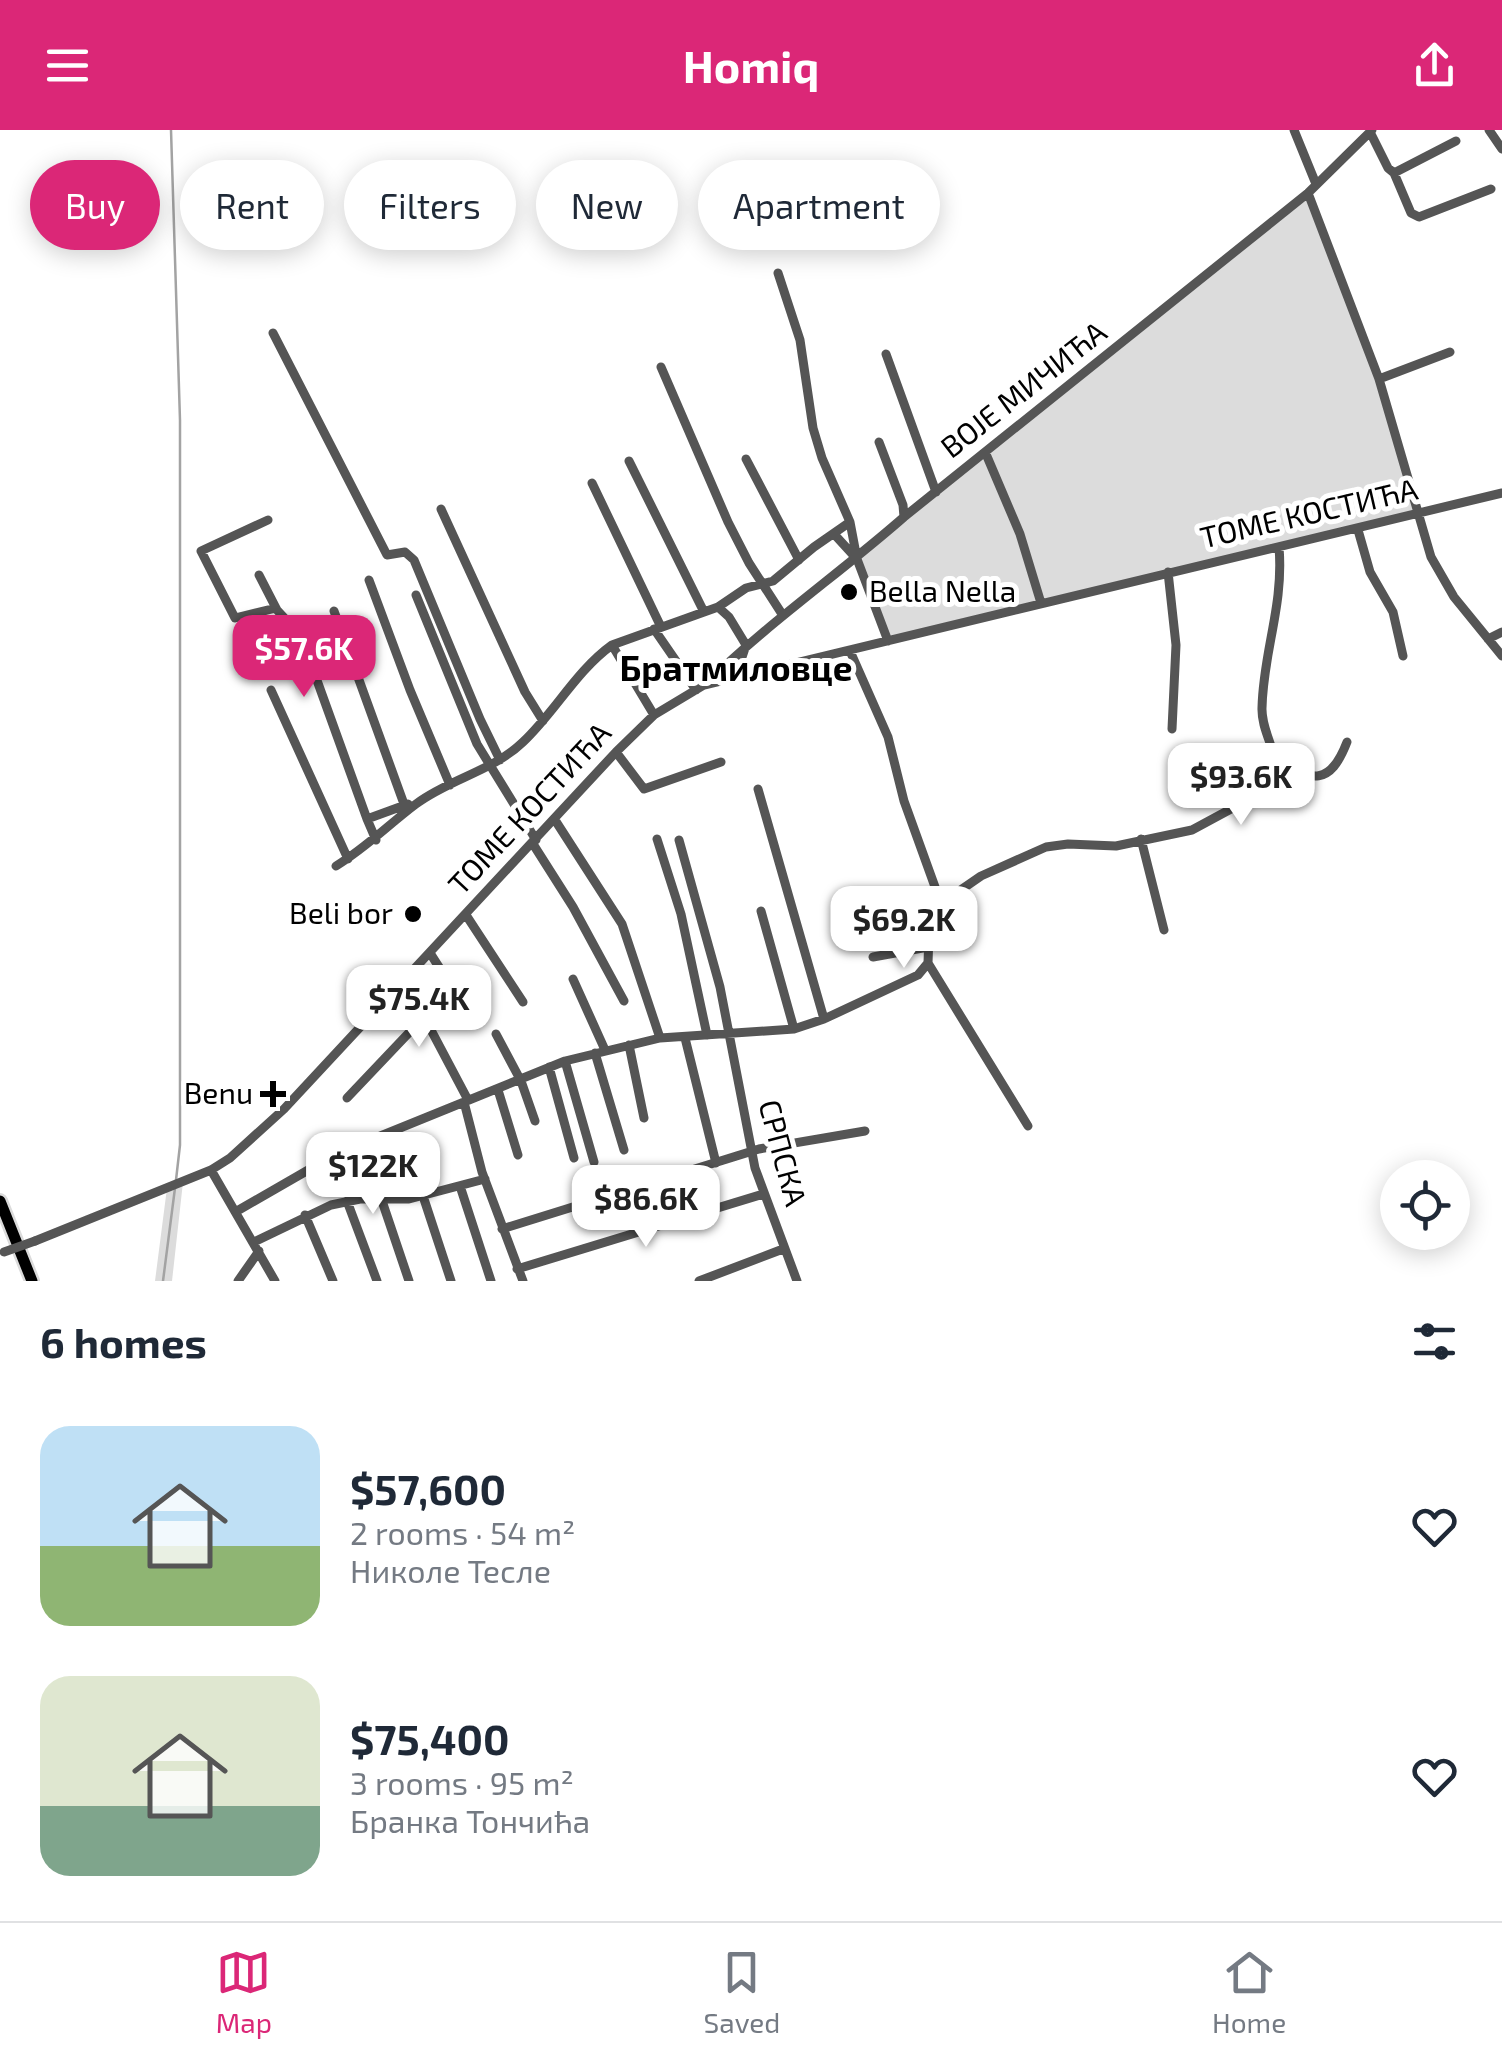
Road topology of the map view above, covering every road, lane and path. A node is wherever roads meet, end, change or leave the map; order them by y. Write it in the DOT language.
graph roads {
  1 [pos="1294,130"];
  2 [pos="1489,130"];
  3 [pos="1371,131"];
  4 [pos="1456,141"];
  5 [pos="1502,149"];
  6 [pos="1394,173"];
  7 [pos="1316,184"];
  8 [pos="1491,189"];
  9 [pos="1308,193"];
  10 [pos="778,273"];
  11 [pos="273,334"];
  12 [pos="1450,352"];
  13 [pos="886,354"];
  14 [pos="661,367"];
  15 [pos="1379,378"];
  16 [pos="879,442"];
  17 [pos="986,454"];
  18 [pos="746,459"];
  19 [pos="629,461"];
  20 [pos="592,483"];
  21 [pos="936,492"];
  22 [pos="1502,494"];
  23 [pos="441,508"];
  24 [pos="1418,516"];
  25 [pos="904,517"];
  26 [pos="268,520"];
  27 [pos="850,522"];
  28 [pos="1358,530"];
  29 [pos="834,534"];
  30 [pos="1279,548"];
  31 [pos="857,558"];
  32 [pos="799,560"];
  33 [pos="1168,572"];
  34 [pos="259,576"];
  35 [pos="370,580"];
  36 [pos="764,585"];
  37 [pos="416,595"];
  38 [pos="1041,603"];
  39 [pos="718,607"];
  40 [pos="276,608"];
  41 [pos="334,611"];
  42 [pos="704,612"];
  43 [pos="782,614"];
  44 [pos="658,628"];
  45 [pos="1502,632"];
  46 [pos="1488,639"];
  47 [pos="888,641"];
  48 [pos="612,645"];
  49 [pos="746,645"];
  50 [pos="850,651"];
  51 [pos="1403,656"];
  52 [pos="1502,656"];
  53 [pos="747,676"];
  54 [pos="700,688"];
  55 [pos="271,690"];
  56 [pos="654,714"];
  57 [pos="544,721"];
  58 [pos="1172,729"];
  59 [pos="1347,742"];
  60 [pos="616,752"];
  61 [pos="500,760"];
  62 [pos="1276,760"];
  63 [pos="722,762"];
  64 [pos="489,766"];
  65 [pos="1300,775"];
  66 [pos="450,785"];
  67 [pos="1268,788"];
  68 [pos="758,789"];
  69 [pos="410,804"];
  70 [pos="367,819"];
  71 [pos="555,820"];
  72 [pos="657,839"];
  73 [pos="1141,839"];
  74 [pos="376,840"];
  75 [pos="679,840"];
  76 [pos="534,842"];
  77 [pos="348,859"];
  78 [pos="336,866"];
  79 [pos="936,890"];
  80 [pos="938,907"];
  81 [pos="761,911"];
  82 [pos="466,916"];
  83 [pos="838,916"];
  84 [pos="872,926"];
  85 [pos="1164,930"];
  86 [pos="928,947"];
  87 [pos="430,953"];
  88 [pos="873,957"];
  89 [pos="928,963"];
  90 [pos="573,979"];
  91 [pos="396,986"];
  92 [pos="460,1000"];
  93 [pos="624,1001"];
  94 [pos="523,1002"];
  95 [pos="422,1018"];
  96 [pos="824,1019"];
  97 [pos="794,1029"];
  98 [pos="496,1034"];
  99 [pos="727,1034"];
  100 [pos="707,1035"];
  101 [pos="660,1038"];
  102 [pos="685,1038"];
  103 [pos="629,1044"];
  104 [pos="600,1051"];
  105 [pos="565,1061"];
  106 [pos="549,1066"];
  107 [pos="521,1080"];
  108 [pos="498,1090"];
  109 [pos="347,1098"];
  110 [pos="466,1101"];
  111 [pos="644,1118"];
  112 [pos="534,1121"];
  113 [pos="1028,1126"];
  114 [pos="864,1131"];
  115 [pos="624,1150"];
  116 [pos="753,1153"];
  117 [pos="518,1155"];
  118 [pos="574,1158"];
  119 [pos="594,1162"];
  120 [pos="716,1163"];
  121 [pos="210,1170"];
  122 [pos="485,1179"];
  123 [pos="460,1186"];
  124 [pos="764,1194"];
  125 [pos="423,1196"];
  126 [pos="380,1198"];
  127 [pos="0,1201"];
  128 [pos="347,1201"];
  129 [pos="237,1211"];
  130 [pos="305,1216"];
  131 [pos="502,1228"];
  132 [pos="256,1246"];
  133 [pos="783,1249"];
  134 [pos="2,1253"];
  135 [pos="517,1269"];
  136 [pos="32,1281"];
  137 [pos="238,1281"];
  138 [pos="275,1281"];
  139 [pos="332,1281"];
  140 [pos="377,1281"];
  141 [pos="409,1281"];
  142 [pos="451,1281"];
  143 [pos="491,1281"];
  144 [pos="523,1281"];
  145 [pos="698,1281"];
  146 [pos="797,1281"];
  1 -- 7 [label="street"];
  2 -- 5 [label="street"];
  3 -- 6 [label="street"];
  3 -- 7 [label="street, ВОЈЕ МИЧИЋА"];
  4 -- 6 [label="street"];
  6 -- 8 [label="street"];
  7 -- 9 [label="street, ВОЈЕ МИЧИЋА"];
  9 -- 15 [label="street"];
  9 -- 17 [label="street, ВОЈЕ МИЧИЋА"];
  10 -- 27 [label="street"];
  11 -- 61 [label="street"];
  12 -- 15 [label="street"];
  13 -- 21 [label="street"];
  14 -- 36 [label="street"];
  15 -- 24 [label="street"];
  16 -- 25 [label="street"];
  17 -- 21 [label="street, ВОЈЕ МИЧИЋА"];
  17 -- 38 [label="street"];
  18 -- 32 [label="street"];
  19 -- 42 [label="street"];
  20 -- 44 [label="street"];
  21 -- 25 [label="street, ВОЈЕ МИЧИЋА"];
  22 -- 24 [label="street, ТОМЕ КОСТИЋА"];
  23 -- 57 [label="street"];
  24 -- 28 [label="street, ТОМЕ КОСТИЋА"];
  24 -- 46 [label="street"];
  25 -- 31 [label="street, ВОЈЕ МИЧИЋА"];
  26 -- 40 [label="street"];
  27 -- 29 [label="street"];
  27 -- 31 [label="street"];
  28 -- 30 [label="street, ТОМЕ КОСТИЋА"];
  28 -- 51 [label="street"];
  29 -- 31 [label="street"];
  29 -- 32 [label="street"];
  30 -- 33 [label="street, ТОМЕ КОСТИЋА"];
  30 -- 62 [label="street"];
  31 -- 43 [label="street, ВОЈЕ МИЧИЋА"];
  31 -- 47 [label="street"];
  32 -- 36 [label="street"];
  33 -- 38 [label="street, ТОМЕ КОСТИЋА"];
  33 -- 58 [label="street"];
  34 -- 40 [label="street"];
  35 -- 66 [label="street"];
  36 -- 39 [label="street"];
  36 -- 43 [label="street"];
  37 -- 64 [label="street"];
  38 -- 47 [label="street, ТОМЕ КОСТИЋА"];
  39 -- 42 [label="street"];
  39 -- 49 [label="street"];
  40 -- 70 [label="street"];
  41 -- 69 [label="street"];
  42 -- 44 [label="street"];
  43 -- 49 [label="street, ВОЈЕ МИЧИЋА"];
  44 -- 48 [label="street"];
  44 -- 54 [label="street"];
  45 -- 46 [label="street"];
  46 -- 52 [label="street"];
  47 -- 50 [label="street, ТОМЕ КОСТИЋА"];
  48 -- 56 [label="street"];
  48 -- 57 [label="street"];
  49 -- 53 [label="street"];
  49 -- 54 [label="street, ВОЈЕ МИЧИЋА"];
  50 -- 53 [label="street, ТОМЕ КОСТИЋА"];
  50 -- 79 [label="street"];
  53 -- 54 [label="street, ТОМЕ КОСТИЋА"];
  54 -- 56 [label="street, ТОМЕ КОСТИЋА"];
  55 -- 77 [label="street"];
  56 -- 60 [label="street, ТОМЕ КОСТИЋА"];
  57 -- 61 [label="street"];
  59 -- 65 [label="street"];
  60 -- 63 [label="street"];
  60 -- 71 [label="street, ТОМЕ КОСТИЋА"];
  61 -- 64 [label="street"];
  62 -- 65 [label="street"];
  62 -- 67 [label="street"];
  64 -- 66 [label="street"];
  64 -- 76 [label="street"];
  65 -- 67 [label="street"];
  66 -- 69 [label="street"];
  67 -- 73 [label="street"];
  68 -- 96 [label="street"];
  69 -- 70 [label="street"];
  69 -- 74 [label="street"];
  70 -- 74 [label="street"];
  71 -- 76 [label="street, ТОМЕ КОСТИЋА"];
  71 -- 101 [label="street"];
  72 -- 100 [label="street"];
  73 -- 80 [label="street"];
  73 -- 85 [label="street"];
  74 -- 77 [label="street"];
  75 -- 99 [label="street, СРПСКА"];
  76 -- 82 [label="street, ТОМЕ КОСТИЋА"];
  76 -- 93 [label="street"];
  77 -- 78 [label="street"];
  79 -- 80 [label="street"];
  79 -- 83 [label="street"];
  80 -- 84 [label="street"];
  80 -- 86 [label="street"];
  81 -- 97 [label="street"];
  82 -- 87 [label="street, ТОМЕ КОСТИЋА"];
  82 -- 94 [label="street"];
  86 -- 88 [label="street"];
  86 -- 89 [label="street"];
  87 -- 91 [label="street, ТОМЕ КОСТИЋА"];
  87 -- 92 [label="street"];
  89 -- 96 [label="street"];
  89 -- 113 [label="street"];
  90 -- 104 [label="street"];
  91 -- 95 [label="street"];
  91 -- 121 [label="street, ТОМЕ КОСТИЋА"];
  95 -- 109 [label="street"];
  95 -- 110 [label="street"];
  96 -- 97 [label="street"];
  97 -- 99 [label="street"];
  98 -- 107 [label="street"];
  99 -- 100 [label="street"];
  99 -- 116 [label="street, СРПСКА"];
  100 -- 102 [label="street"];
  101 -- 102 [label="street"];
  101 -- 103 [label="street"];
  102 -- 120 [label="street"];
  103 -- 104 [label="street"];
  103 -- 111 [label="street"];
  104 -- 105 [label="street"];
  104 -- 115 [label="street"];
  105 -- 106 [label="street"];
  105 -- 119 [label="street"];
  106 -- 107 [label="street"];
  106 -- 118 [label="street"];
  107 -- 108 [label="street"];
  107 -- 112 [label="street"];
  108 -- 110 [label="street"];
  108 -- 117 [label="street"];
  110 -- 122 [label="street"];
  110 -- 129 [label="street"];
  114 -- 116 [label="street"];
  116 -- 120 [label="street"];
  116 -- 124 [label="street, СРПСКА"];
  120 -- 131 [label="street"];
  121 -- 129 [label="street"];
  121 -- 134 [label="street, ТОМЕ КОСТИЋА, bridge"];
  122 -- 123 [label="street"];
  122 -- 131 [label="street"];
  123 -- 125 [label="street"];
  123 -- 143 [label="street"];
  124 -- 133 [label="street, СРПСКА"];
  124 -- 135 [label="street"];
  125 -- 126 [label="street"];
  125 -- 142 [label="street"];
  126 -- 128 [label="street"];
  126 -- 141 [label="street"];
  127 -- 136 [label="main road"];
  128 -- 130 [label="street"];
  128 -- 140 [label="street"];
  129 -- 132 [label="street"];
  130 -- 132 [label="street"];
  130 -- 139 [label="street"];
  131 -- 135 [label="street"];
  132 -- 137 [label="street"];
  132 -- 138 [label="street"];
  133 -- 145 [label="street"];
  133 -- 146 [label="street, СРПСКА"];
  135 -- 144 [label="street"];
}
